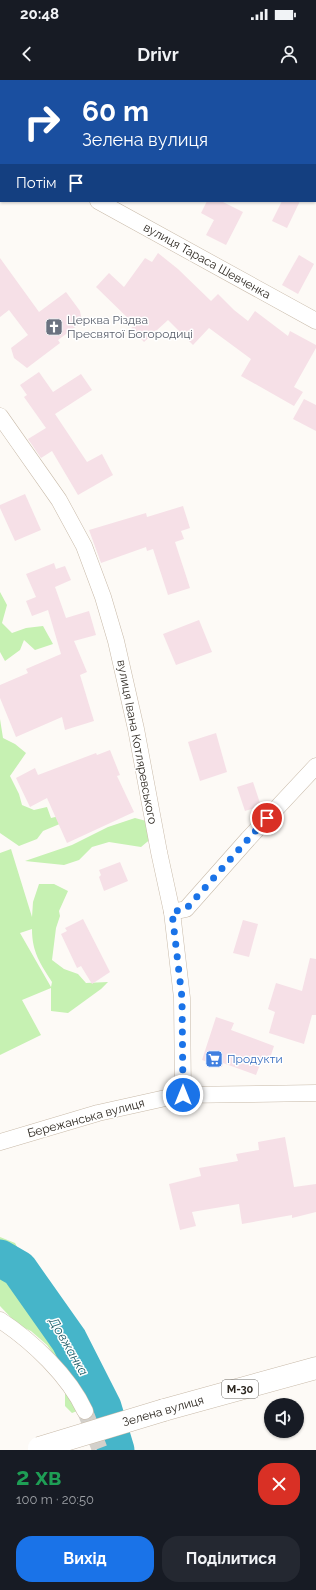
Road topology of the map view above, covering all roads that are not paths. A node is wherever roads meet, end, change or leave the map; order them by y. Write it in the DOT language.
graph roads {
  1 [pos="100,202"];
  2 [pos="316,321"];
  3 [pos="0,416"];
  4 [pos="316,766"];
  5 [pos="172,912"];
  6 [pos="316,1093"];
  7 [pos="183,1095"];
  8 [pos="0,1142"];
  9 [pos="0,1320"];
  10 [pos="316,1368"];
  11 [pos="85,1411"];
  12 [pos="36,1449"];
  1 -- 2 [label="street, вулиця Тараса Шевченка"];
  3 -- 5 [label="street, вулиця Івана Котляревського"];
  4 -- 5 [label="street"];
  5 -- 7 [label="street, вулиця Івана Котляревського"];
  6 -- 7 [label="street, Бережанська вулиця"];
  7 -- 8 [label="street, Бережанська вулиця"];
  9 -- 11 [label="street"];
  10 -- 12 [label="highway, Зелена вулиця / М-30, bridge"];
}
